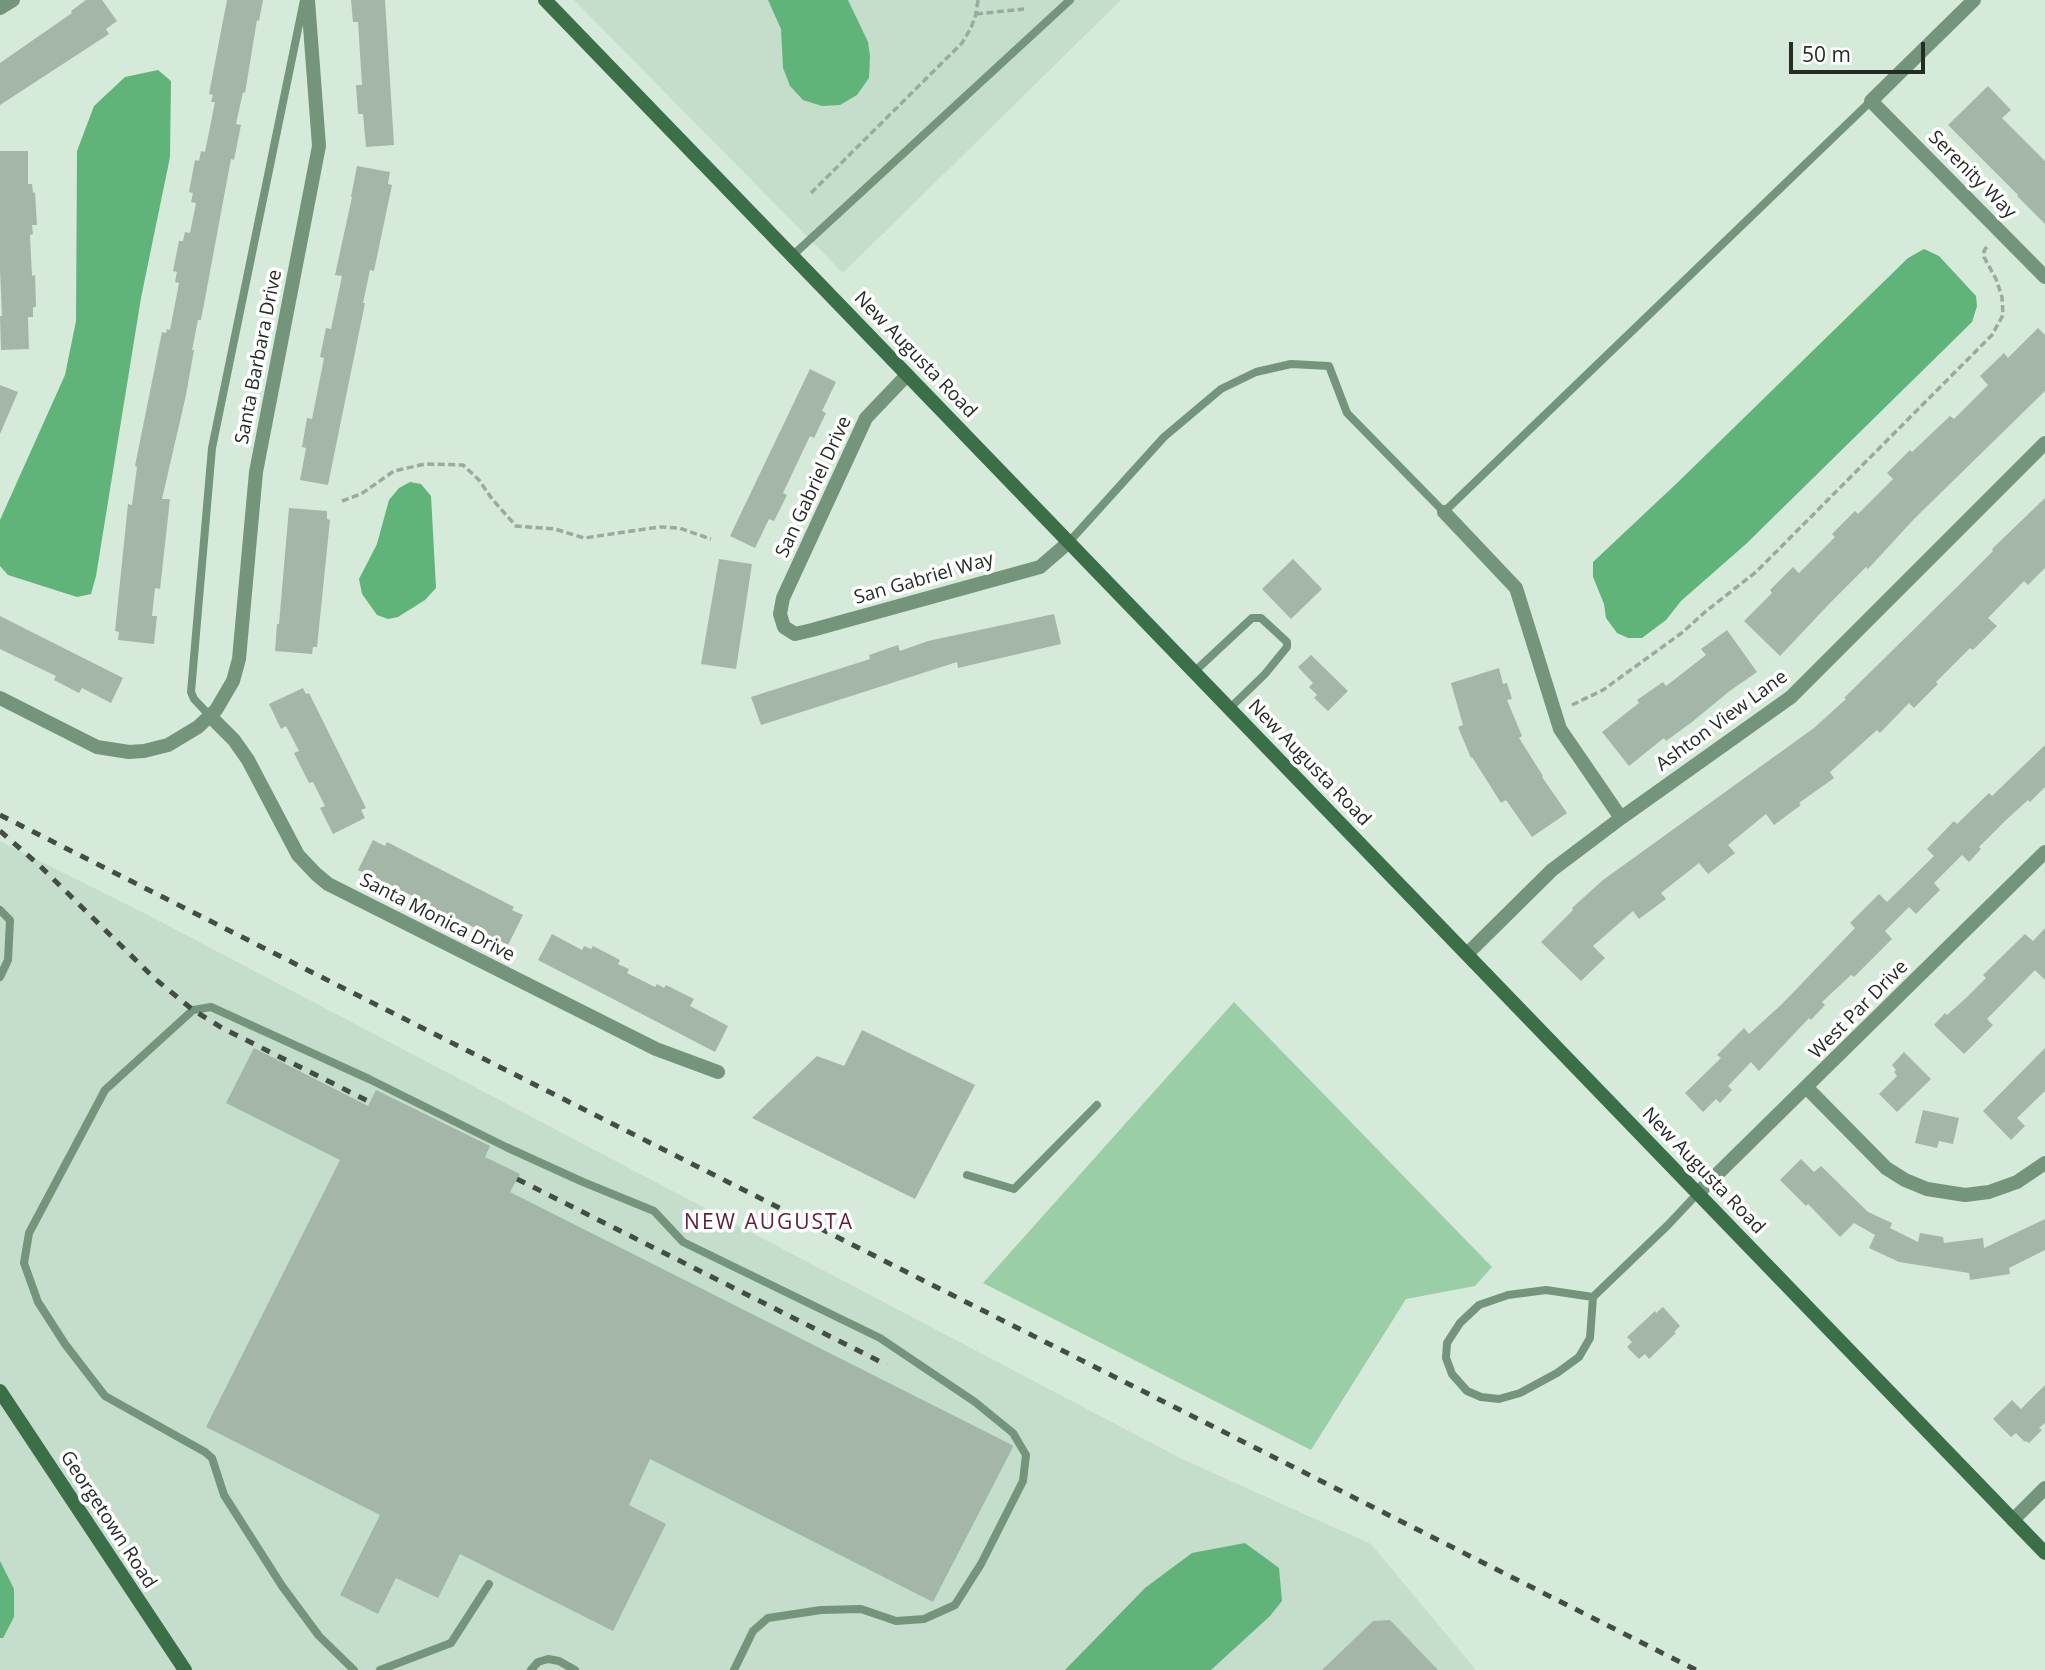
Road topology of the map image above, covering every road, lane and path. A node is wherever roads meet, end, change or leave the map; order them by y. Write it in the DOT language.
graph roads {
  1 [pos="13,0"];
  2 [pos="306,0"];
  3 [pos="545,0"];
  4 [pos="978,0"];
  5 [pos="1070,0"];
  6 [pos="1974,0"];
  7 [pos="0,8"];
  8 [pos="1024,9"];
  9 [pos="976,13"];
  10 [pos="1871,101"];
  11 [pos="811,193"];
  12 [pos="1988,245"];
  13 [pos="792,256"];
  14 [pos="2045,277"];
  15 [pos="907,375"];
  16 [pos="2045,443"];
  17 [pos="342,501"];
  18 [pos="1444,512"];
  19 [pos="711,539"];
  20 [pos="1069,542"];
  21 [pos="784,627"];
  22 [pos="1194,672"];
  23 [pos="0,698"];
  24 [pos="1572,705"];
  25 [pos="1230,708"];
  26 [pos="210,716"];
  27 [pos="1621,818"];
  28 [pos="2045,852"];
  29 [pos="0,910"];
  30 [pos="1467,954"];
  31 [pos="0,977"];
  32 [pos="719,1072"];
  33 [pos="1807,1088"];
  34 [pos="1097,1105"];
  35 [pos="2045,1163"];
  36 [pos="967,1175"];
  37 [pos="1698,1193"];
  38 [pos="1593,1297"];
  39 [pos="0,1391"];
  40 [pos="2045,1488"];
  41 [pos="2013,1520"];
  42 [pos="2045,1553"];
  43 [pos="489,1584"];
  44 [pos="185,1670"];
  45 [pos="354,1670"];
  46 [pos="380,1670"];
  47 [pos="531,1670"];
  48 [pos="575,1670"];
  49 [pos="734,1670"];
  1 -- 7 [label="street"];
  2 -- 26 [label="street, Santa Barbara Drive"];
  2 -- 26 [label="lane"];
  3 -- 13 [label="street, New Augusta Road"];
  4 -- 9 [label="path"];
  5 -- 13 [label="lane"];
  6 -- 10 [label="street"];
  8 -- 9 [label="path"];
  9 -- 11 [label="path"];
  10 -- 14 [label="street, Serenity Way"];
  10 -- 18 [label="lane"];
  12 -- 24 [label="path"];
  13 -- 15 [label="street, New Augusta Road"];
  15 -- 20 [label="street, New Augusta Road"];
  15 -- 21 [label="street, San Gabriel Drive"];
  16 -- 27 [label="street, Ashton View Lane"];
  17 -- 19 [label="path"];
  18 -- 20 [label="lane"];
  18 -- 27 [label="street"];
  20 -- 21 [label="street, San Gabriel Way"];
  20 -- 22 [label="street, New Augusta Road"];
  22 -- 25 [label="street, New Augusta Road"];
  22 -- 25 [label="lane"];
  23 -- 26 [label="street, Santa Barbara Drive"];
  25 -- 30 [label="street, New Augusta Road"];
  26 -- 32 [label="street, Santa Monica Drive"];
  27 -- 30 [label="street, Ashton View Lane"];
  28 -- 33 [label="street, West Par Drive"];
  29 -- 31 [label="lane"];
  30 -- 37 [label="street, New Augusta Road"];
  33 -- 35 [label="street"];
  33 -- 37 [label="street, West Par Drive"];
  34 -- 36 [label="lane"];
  37 -- 38 [label="lane"];
  37 -- 41 [label="street, New Augusta Road"];
  38 -- 38 [label="lane"];
  39 -- 44 [label="street, Georgetown Road"];
  40 -- 41 [label="street"];
  41 -- 42 [label="street, New Augusta Road"];
  43 -- 46 [label="lane"];
  45 -- 49 [label="lane"];
  47 -- 48 [label="lane"];
}
